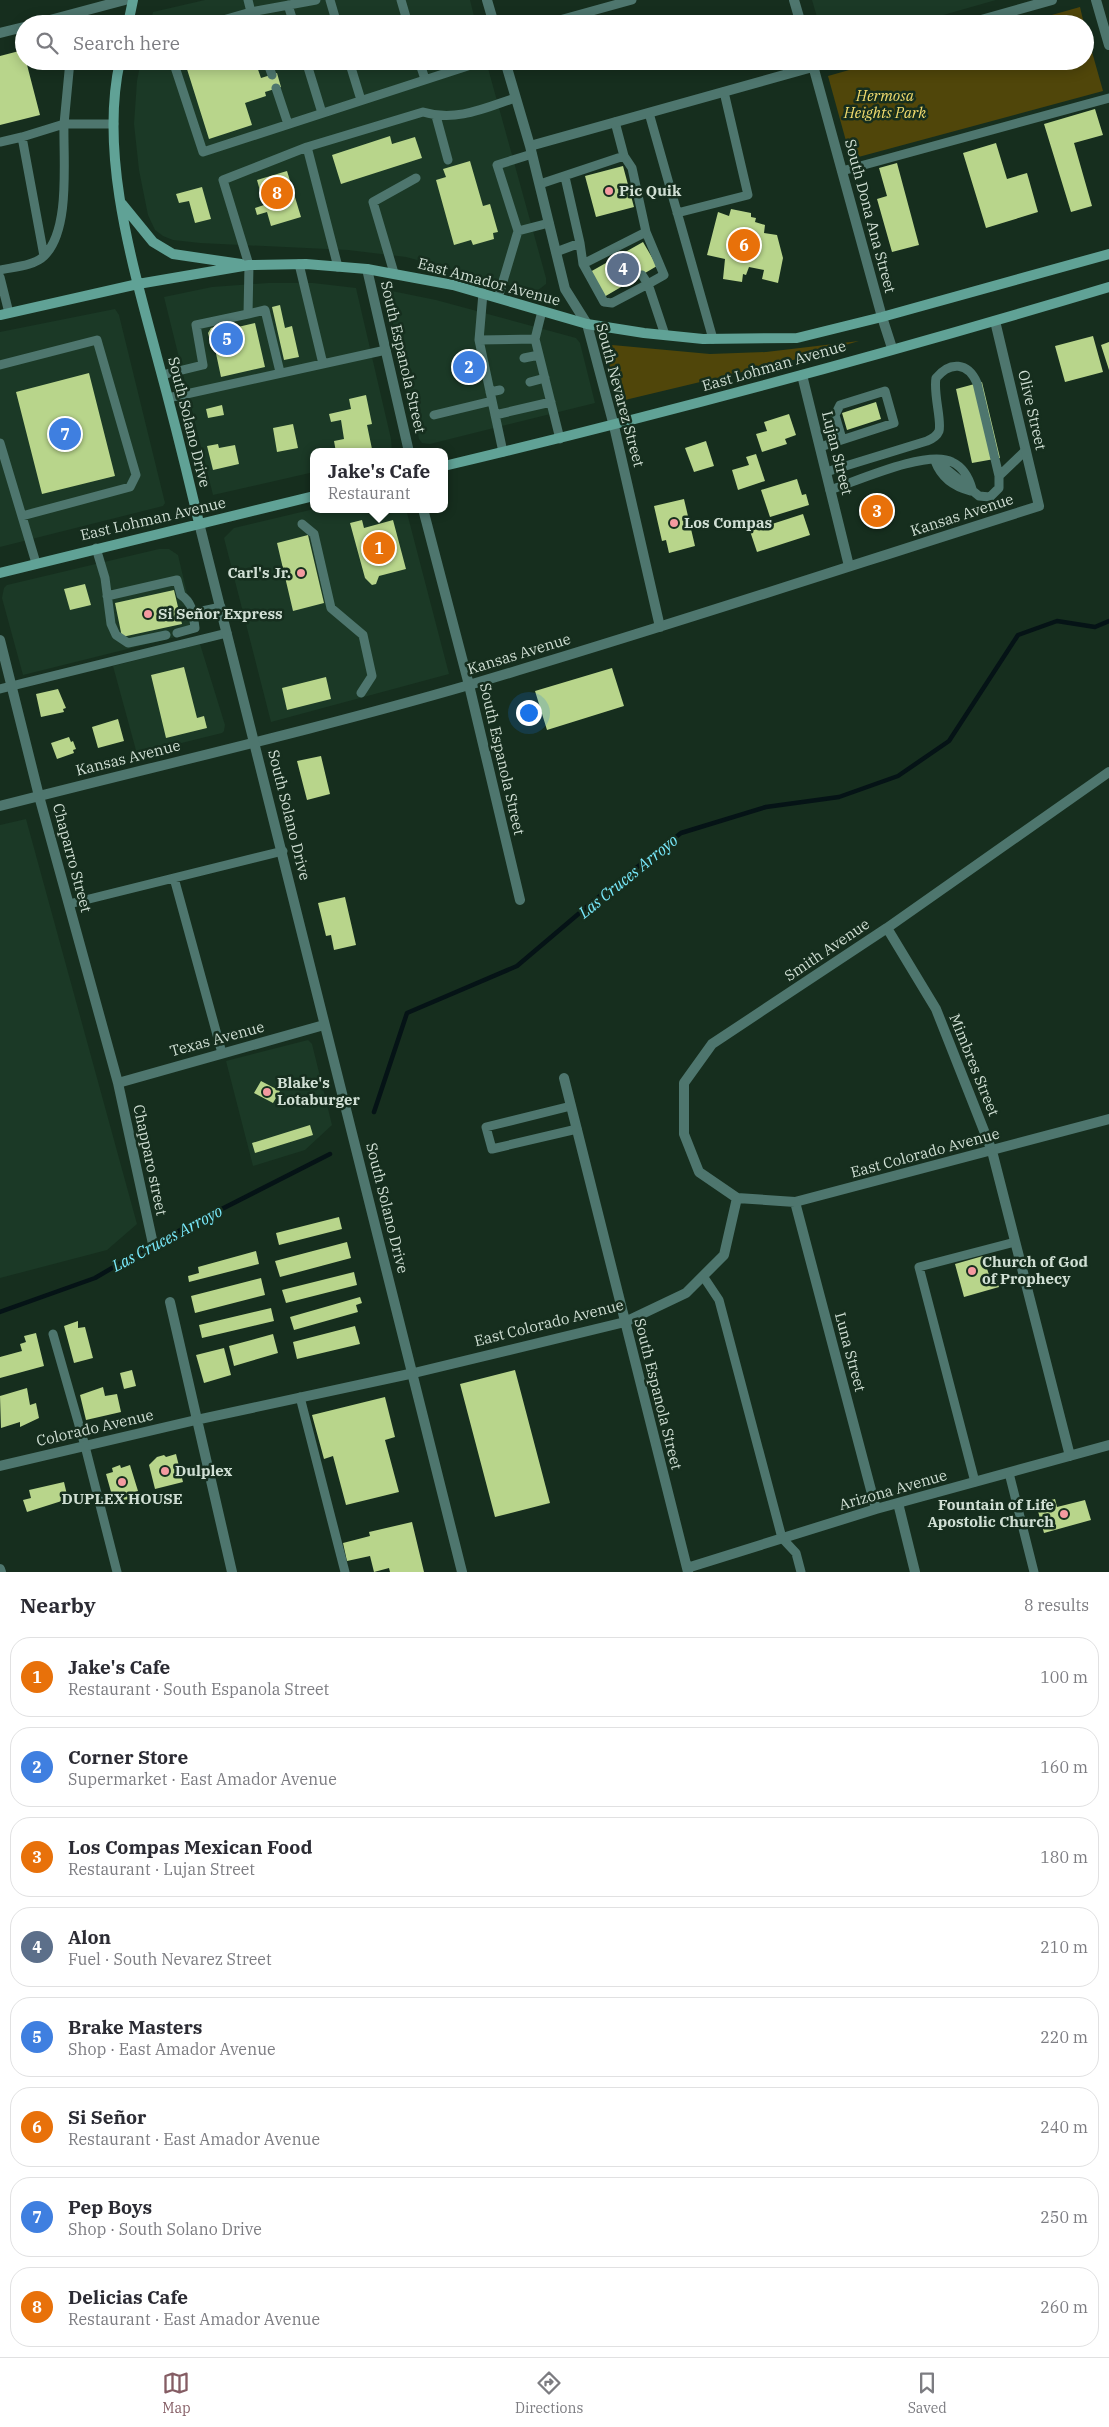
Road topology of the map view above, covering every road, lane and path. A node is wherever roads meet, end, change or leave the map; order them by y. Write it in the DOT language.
graph roads {
  1 [pos="125,0"];
  2 [pos="133,0"];
  3 [pos="248,0"];
  4 [pos="316,0"];
  5 [pos="330,0"];
  6 [pos="400,0"];
  7 [pos="487,0"];
  8 [pos="632,0"];
  9 [pos="794,0"];
  10 [pos="1052,0"];
  11 [pos="1096,0"];
  12 [pos="288,5"];
  13 [pos="251,12"];
  14 [pos="78,15"];
  15 [pos="130,15"];
  16 [pos="240,15"];
  17 [pos="252,15"];
  18 [pos="291,15"];
  19 [pos="334,15"];
  20 [pos="405,15"];
  21 [pos="491,15"];
  22 [pos="578,15"];
  23 [pos="798,15"];
  24 [pos="999,15"];
  25 [pos="15,29"];
  26 [pos="0,33"];
  27 [pos="1109,45"];
  28 [pos="69,70"];
  29 [pos="119,70"];
  30 [pos="176,70"];
  31 [pos="270,70"];
  32 [pos="309,70"];
  33 [pos="352,70"];
  34 [pos="422,70"];
  35 [pos="456,70"];
  36 [pos="507,70"];
  37 [pos="794,70"];
  38 [pos="815,70"];
  39 [pos="272,75"];
  40 [pos="425,80"];
  41 [pos="276,88"];
  42 [pos="724,92"];
  43 [pos="515,98"];
  44 [pos="1109,98"];
  45 [pos="361,100"];
  46 [pos="322,113"];
  47 [pos="649,113"];
  48 [pos="436,116"];
  49 [pos="615,122"];
  50 [pos="64,124"];
  51 [pos="114,124"];
  52 [pos="288,124"];
  53 [pos="22,137"];
  54 [pos="0,142"];
  55 [pos="307,147"];
  56 [pos="531,150"];
  57 [pos="624,156"];
  58 [pos="448,160"];
  59 [pos="842,171"];
  60 [pos="565,177"];
  61 [pos="416,178"];
  62 [pos="540,184"];
  63 [pos="120,202"];
  64 [pos="677,213"];
  65 [pos="549,223"];
  66 [pos="518,231"];
  67 [pos="646,232"];
  68 [pos="580,243"];
  69 [pos="556,252"];
  70 [pos="602,254"];
  71 [pos="1109,254"];
  72 [pos="44,256"];
  73 [pos="606,263"];
  74 [pos="299,264"];
  75 [pos="583,264"];
  76 [pos="249,265"];
  77 [pos="338,267"];
  78 [pos="367,269"];
  79 [pos="0,270"];
  80 [pos="394,273"];
  81 [pos="642,275"];
  82 [pos="0,277"];
  83 [pos="138,284"];
  84 [pos="648,284"];
  85 [pos="1109,287"];
  86 [pos="620,288"];
  87 [pos="483,293"];
  88 [pos="624,296"];
  89 [pos="498,298"];
  90 [pos="542,311"];
  91 [pos="4,314"];
  92 [pos="248,314"];
  93 [pos="882,317"];
  94 [pos="996,320"];
  95 [pos="587,324"];
  96 [pos="665,335"];
  97 [pos="535,339"];
  98 [pos="713,339"];
  99 [pos="479,340"];
  100 [pos="892,348"];
  101 [pos="386,350"];
  102 [pos="539,355"];
  103 [pos="524,358"];
  104 [pos="323,364"];
  105 [pos="0,365"];
  106 [pos="280,372"];
  107 [pos="162,375"];
  108 [pos="802,375"];
  109 [pos="545,378"];
  110 [pos="530,382"];
  111 [pos="500,390"];
  112 [pos="491,397"];
  113 [pos="168,398"];
  114 [pos="551,402"];
  115 [pos="434,416"];
  116 [pos="495,416"];
  117 [pos="614,426"];
  118 [pos="560,438"];
  119 [pos="842,439"];
  120 [pos="0,444"];
  121 [pos="820,447"];
  122 [pos="408,448"];
  123 [pos="1026,450"];
  124 [pos="503,452"];
  125 [pos="935,460"];
  126 [pos="448,465"];
  127 [pos="826,472"];
  128 [pos="999,476"];
  129 [pos="830,490"];
  130 [pos="972,491"];
  131 [pos="310,497"];
  132 [pos="1039,506"];
  133 [pos="424,513"];
  134 [pos="22,516"];
  135 [pos="199,523"];
  136 [pos="302,524"];
  137 [pos="96,548"];
  138 [pos="36,563"];
  139 [pos="849,566"];
  140 [pos="0,573"];
  141 [pos="107,596"];
  142 [pos="221,607"];
  143 [pos="193,613"];
  144 [pos="660,627"];
  145 [pos="177,633"];
  146 [pos="227,633"];
  147 [pos="166,635"];
  148 [pos="0,640"];
  149 [pos="469,685"];
  150 [pos="12,686"];
  151 [pos="0,689"];
  152 [pos="361,693"];
  153 [pos="255,741"];
  154 [pos="1109,772"];
  155 [pos="39,796"];
  156 [pos="0,806"];
  157 [pos="283,851"];
  158 [pos="174,878"];
  159 [pos="520,900"];
  160 [pos="69,904"];
  161 [pos="887,928"];
  162 [pos="324,1025"];
  163 [pos="222,1054"];
  164 [pos="564,1078"];
  165 [pos="118,1082"];
  166 [pos="571,1106"];
  167 [pos="1109,1119"];
  168 [pos="576,1129"];
  169 [pos="992,1151"];
  170 [pos="737,1198"];
  171 [pos="796,1202"];
  172 [pos="1015,1242"];
  173 [pos="153,1244"];
  174 [pos="703,1276"];
  175 [pos="170,1302"];
  176 [pos="625,1322"];
  177 [pos="53,1334"];
  178 [pos="414,1372"];
  179 [pos="300,1397"];
  180 [pos="196,1420"];
  181 [pos="85,1446"];
  182 [pos="1109,1446"];
  183 [pos="1070,1456"];
  184 [pos="0,1466"];
  185 [pos="1009,1473"];
  186 [pos="974,1482"];
  187 [pos="898,1503"];
  188 [pos="876,1509"];
  189 [pos="782,1538"];
  190 [pos="687,1570"];
  191 [pos="117,1572"];
  192 [pos="232,1572"];
  193 [pos="345,1572"];
  194 [pos="462,1572"];
  195 [pos="801,1572"];
  196 [pos="915,1572"];
  197 [pos="1034,1572"];
  1 -- 14 [label="street"];
  2 -- 15 [label="main road"];
  3 -- 13 [label="lane"];
  4 -- 12 [label="lane"];
  5 -- 19 [label="lane"];
  6 -- 20 [label="lane"];
  7 -- 21 [label="street"];
  8 -- 22 [label="lane"];
  9 -- 23 [label="street"];
  10 -- 24 [label="street"];
  11 -- 27 [label="street"];
  12 -- 13 [label="lane"];
  12 -- 18 [label="lane"];
  13 -- 16 [label="lane"];
  13 -- 17 [label="lane"];
  25 -- 26 [label="street"];
  28 -- 50 [label="lane"];
  29 -- 51 [label="main road, South Solano Drive"];
  30 -- 52 [label="lane"];
  31 -- 39 [label="lane"];
  32 -- 46 [label="lane"];
  33 -- 45 [label="lane"];
  34 -- 40 [label="lane"];
  35 -- 40 [label="lane"];
  36 -- 43 [label="street, South Nevarez Street"];
  37 -- 42 [label="street"];
  38 -- 59 [label="street, South Dona Ana Street"];
  40 -- 45 [label="lane"];
  41 -- 52 [label="lane"];
  42 -- 47 [label="street"];
  42 -- 64 [label="lane"];
  43 -- 48 [label="lane"];
  43 -- 56 [label="street, South Nevarez Street"];
  44 -- 59 [label="lane"];
  45 -- 46 [label="lane"];
  46 -- 52 [label="lane"];
  47 -- 49 [label="street"];
  47 -- 64 [label="lane"];
  48 -- 55 [label="lane"];
  48 -- 58 [label="lane"];
  49 -- 56 [label="street"];
  49 -- 57 [label="lane"];
  50 -- 51 [label="lane"];
  50 -- 53 [label="lane"];
  50 -- 72 [label="lane"];
  51 -- 63 [label="main road, South Solano Drive"];
  53 -- 54 [label="lane"];
  53 -- 72 [label="lane"];
  55 -- 76 [label="lane"];
  55 -- 77 [label="lane"];
  56 -- 62 [label="street, South Nevarez Street"];
  56 -- 66 [label="lane"];
  57 -- 60 [label="lane"];
  57 -- 67 [label="lane"];
  59 -- 93 [label="street, South Dona Ana Street"];
  60 -- 62 [label="lane"];
  60 -- 68 [label="lane"];
  61 -- 80 [label="lane"];
  62 -- 65 [label="street, South Nevarez Street"];
  63 -- 76 [label="main road"];
  63 -- 83 [label="main road, South Solano Drive"];
  64 -- 98 [label="lane"];
  65 -- 66 [label="lane"];
  65 -- 69 [label="street, South Nevarez Street"];
  66 -- 89 [label="lane"];
  67 -- 70 [label="lane"];
  67 -- 84 [label="lane"];
  68 -- 69 [label="lane"];
  68 -- 75 [label="lane"];
  69 -- 95 [label="street, South Nevarez Street"];
  70 -- 73 [label="lane"];
  70 -- 75 [label="lane"];
  71 -- 93 [label="main road"];
  72 -- 79 [label="lane"];
  74 -- 76 [label="main road, East Amador Avenue"];
  74 -- 77 [label="main road, East Amador Avenue"];
  74 -- 104 [label="lane"];
  75 -- 88 [label="lane"];
  76 -- 83 [label="main road, East Amador Avenue"];
  76 -- 92 [label="lane"];
  77 -- 78 [label="main road, East Amador Avenue"];
  78 -- 80 [label="main road, East Amador Avenue"];
  78 -- 101 [label="street, South Espanola Street"];
  80 -- 87 [label="main road, East Amador Avenue"];
  81 -- 84 [label="lane"];
  82 -- 91 [label="lane"];
  83 -- 91 [label="main road, East Amador Avenue"];
  83 -- 107 [label="main road, South Solano Drive"];
  84 -- 88 [label="lane"];
  84 -- 96 [label="lane"];
  85 -- 94 [label="main road, East Lohman Avenue"];
  86 -- 88 [label="lane"];
  87 -- 89 [label="main road, East Amador Avenue"];
  87 -- 99 [label="lane"];
  89 -- 90 [label="main road, East Amador Avenue"];
  90 -- 95 [label="main road, East Amador Avenue"];
  90 -- 97 [label="lane"];
  92 -- 106 [label="lane"];
  92 -- 107 [label="lane"];
  93 -- 98 [label="main road, East Amador Avenue"];
  93 -- 100 [label="street, South Dona Ana Street"];
  94 -- 100 [label="main road, East Lohman Avenue"];
  94 -- 123 [label="street, Olive Street"];
  95 -- 96 [label="main road, East Amador Avenue"];
  95 -- 117 [label="street, South Nevarez Street"];
  96 -- 98 [label="main road, East Amador Avenue"];
  97 -- 99 [label="lane"];
  97 -- 102 [label="lane"];
  99 -- 112 [label="lane"];
  100 -- 108 [label="main road, East Lohman Avenue"];
  101 -- 104 [label="lane"];
  101 -- 122 [label="street, South Espanola Street"];
  102 -- 103 [label="lane"];
  102 -- 109 [label="lane"];
  104 -- 106 [label="lane"];
  105 -- 134 [label="lane"];
  106 -- 113 [label="lane"];
  107 -- 113 [label="main road, South Solano Drive"];
  108 -- 117 [label="main road, East Lohman Avenue"];
  108 -- 121 [label="street, Lujan Street"];
  109 -- 110 [label="lane"];
  109 -- 114 [label="lane"];
  111 -- 112 [label="lane"];
  112 -- 115 [label="lane"];
  112 -- 116 [label="lane"];
  113 -- 135 [label="main road, South Solano Drive"];
  114 -- 116 [label="lane"];
  114 -- 118 [label="lane"];
  116 -- 124 [label="lane"];
  117 -- 118 [label="main road, East Lohman Avenue"];
  117 -- 144 [label="street, South Nevarez Street"];
  118 -- 124 [label="main road, East Lohman Avenue"];
  119 -- 119 [label="lane"];
  119 -- 121 [label="lane"];
  120 -- 134 [label="lane"];
  121 -- 127 [label="street, Lujan Street"];
  123 -- 128 [label="lane"];
  123 -- 132 [label="street, Olive Street"];
  124 -- 126 [label="main road, East Lohman Avenue"];
  125 -- 129 [label="lane"];
  125 -- 130 [label="lane"];
  125 -- 130 [label="lane"];
  127 -- 128 [label="lane"];
  127 -- 129 [label="street, Lujan Street"];
  128 -- 130 [label="lane"];
  129 -- 139 [label="street, Lujan Street"];
  131 -- 135 [label="main road, East Lohman Avenue"];
  132 -- 139 [label="street, Kansas Avenue"];
  133 -- 149 [label="street, South Espanola Street"];
  134 -- 138 [label="lane"];
  135 -- 137 [label="main road, East Lohman Avenue"];
  135 -- 142 [label="street, South Solano Drive"];
  136 -- 152 [label="lane"];
  137 -- 138 [label="main road, East Lohman Avenue"];
  137 -- 141 [label="lane"];
  138 -- 140 [label="main road, East Lohman Avenue"];
  139 -- 144 [label="street, Kansas Avenue"];
  141 -- 143 [label="lane"];
  141 -- 147 [label="lane"];
  142 -- 143 [label="lane"];
  142 -- 146 [label="street, South Solano Drive"];
  143 -- 145 [label="lane"];
  144 -- 149 [label="street, Kansas Avenue"];
  146 -- 150 [label="lane"];
  146 -- 153 [label="street, South Solano Drive"];
  148 -- 150 [label="street, Chaparro Street"];
  149 -- 153 [label="street, Kansas Avenue"];
  149 -- 159 [label="street, South Espanola Street"];
  150 -- 151 [label="lane"];
  150 -- 155 [label="street, Chaparro Street"];
  153 -- 155 [label="street, Kansas Avenue"];
  153 -- 157 [label="street, South Solano Drive"];
  154 -- 161 [label="street, Smith Avenue"];
  155 -- 156 [label="street, Kansas Avenue"];
  155 -- 160 [label="street, Chaparro Street"];
  157 -- 158 [label="lane"];
  157 -- 162 [label="street, South Solano Drive"];
  158 -- 160 [label="lane"];
  158 -- 163 [label="lane"];
  160 -- 165 [label="street, Chaparro Street"];
  161 -- 169 [label="street, Mimbres Street"];
  161 -- 170 [label="street, Smith Avenue"];
  162 -- 163 [label="street, Texas Avenue"];
  162 -- 178 [label="street, South Solano Drive"];
  163 -- 165 [label="street, Texas Avenue"];
  164 -- 166 [label="street, South Espanola Street"];
  165 -- 173 [label="street, Chapparo street"];
  166 -- 168 [label="street, South Espanola Street"];
  166 -- 168 [label="lane"];
  167 -- 169 [label="street, East Colorado Avenue"];
  168 -- 176 [label="street, South Espanola Street"];
  169 -- 171 [label="street, East Colorado Avenue"];
  169 -- 172 [label="street, Mimbres Street"];
  170 -- 171 [label="street, East Colorado Avenue"];
  170 -- 174 [label="street, East Colorado Avenue"];
  171 -- 188 [label="street, Luna Street"];
  172 -- 183 [label="street, Mimbres Street"];
  172 -- 186 [label="lane"];
  174 -- 176 [label="street, East Colorado Avenue"];
  174 -- 189 [label="lane"];
  175 -- 180 [label="street"];
  176 -- 178 [label="street, East Colorado Avenue"];
  176 -- 190 [label="street, South Espanola Street"];
  177 -- 181 [label="lane"];
  178 -- 179 [label="street, East Colorado Avenue"];
  178 -- 194 [label="street, South Solano Drive"];
  179 -- 180 [label="street, East Colorado Avenue"];
  179 -- 193 [label="lane"];
  180 -- 181 [label="street, Colorado Avenue"];
  180 -- 192 [label="street"];
  181 -- 184 [label="street, Colorado Avenue"];
  181 -- 191 [label="lane"];
  182 -- 183 [label="street, Arizona Avenue"];
  183 -- 185 [label="street, Arizona Avenue"];
  185 -- 186 [label="street, Arizona Avenue"];
  185 -- 197 [label="lane"];
  186 -- 187 [label="street, Arizona Avenue"];
  187 -- 188 [label="street, Arizona Avenue"];
  187 -- 196 [label="street"];
  188 -- 189 [label="street, Arizona Avenue"];
  189 -- 190 [label="street, Arizona Avenue"];
  189 -- 195 [label="lane"];
}
